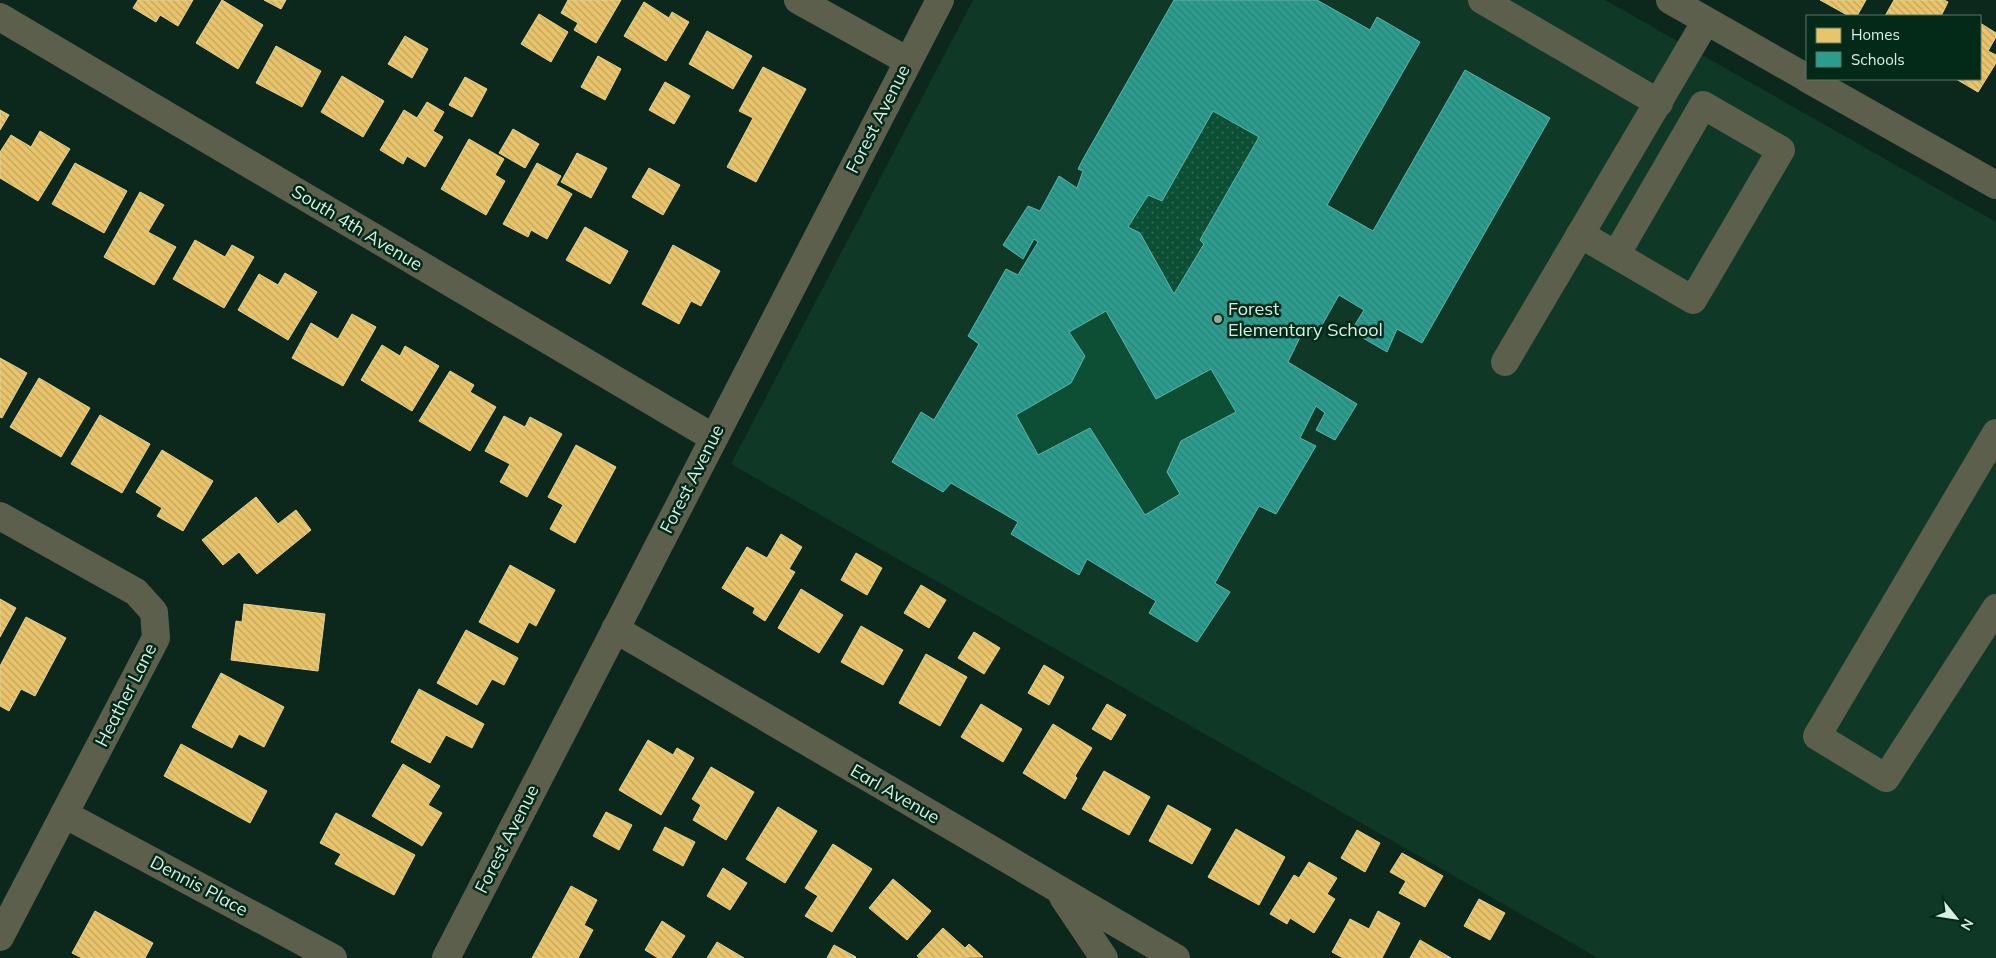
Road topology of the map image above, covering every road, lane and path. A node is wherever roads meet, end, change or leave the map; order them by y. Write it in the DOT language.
graph roads {
  1 [pos="798,0"];
  2 [pos="940,0"];
  3 [pos="1482,0"];
  4 [pos="1670,0"];
  5 [pos="0,17"];
  6 [pos="1706,21"];
  7 [pos="908,61"];
  8 [pos="1806,77"];
  9 [pos="1812,80"];
  10 [pos="1659,103"];
  11 [pos="1996,185"];
  12 [pos="1580,234"];
  13 [pos="1616,255"];
  14 [pos="1505,362"];
  15 [pos="1996,433"];
  16 [pos="714,438"];
  17 [pos="0,516"];
  18 [pos="1996,608"];
  19 [pos="615,629"];
  20 [pos="64,814"];
  21 [pos="1060,891"];
  22 [pos="0,937"];
  23 [pos="334,958"];
  24 [pos="446,958"];
  25 [pos="1104,958"];
  26 [pos="1176,958"];
  1 -- 7 [label="street"];
  2 -- 7 [label="street, Forest Avenue"];
  3 -- 10 [label="street"];
  4 -- 6 [label="street"];
  5 -- 16 [label="street, South 4th Avenue"];
  6 -- 8 [label="street"];
  6 -- 10 [label="street"];
  7 -- 16 [label="street, Forest Avenue"];
  9 -- 11 [label="street"];
  10 -- 12 [label="street"];
  12 -- 13 [label="street"];
  12 -- 14 [label="street"];
  13 -- 13 [label="street"];
  15 -- 18 [label="street"];
  16 -- 19 [label="street, Forest Avenue"];
  17 -- 20 [label="street, Heather Lane"];
  19 -- 21 [label="street, Earl Avenue"];
  19 -- 24 [label="street, Forest Avenue"];
  20 -- 22 [label="street, Heather Lane"];
  20 -- 23 [label="street, Dennis Place"];
  21 -- 25 [label="street"];
  21 -- 26 [label="street, Earl Avenue"];
}
